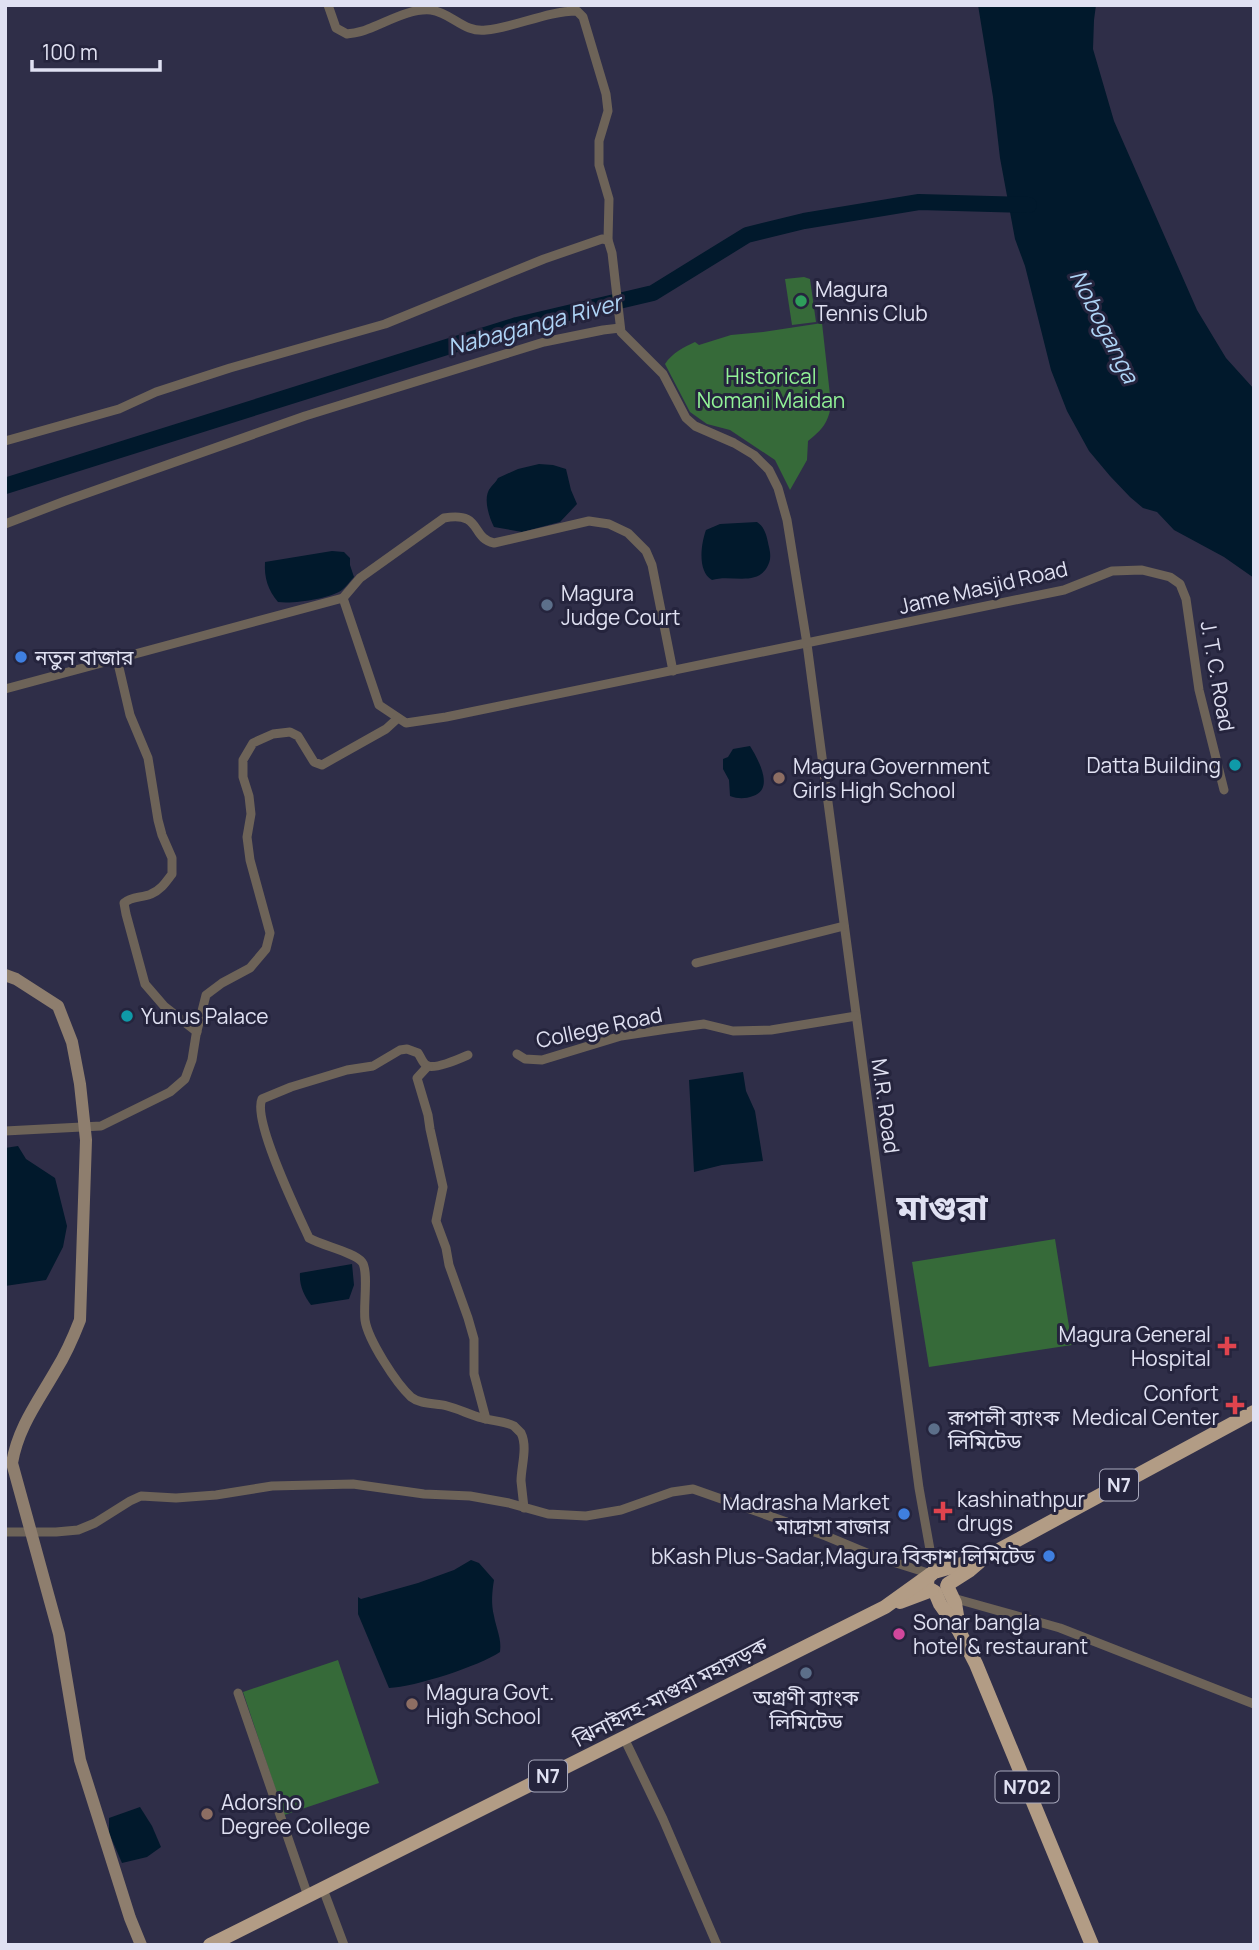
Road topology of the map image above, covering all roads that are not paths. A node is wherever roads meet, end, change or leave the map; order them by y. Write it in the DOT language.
graph roads {
  1 [pos="328,5"];
  2 [pos="608,240"];
  3 [pos="620,330"];
  4 [pos="5,441"];
  5 [pos="5,524"];
  6 [pos="1167,576"];
  7 [pos="343,598"];
  8 [pos="807,644"];
  9 [pos="117,659"];
  10 [pos="673,671"];
  11 [pos="5,690"];
  12 [pos="398,718"];
  13 [pos="1224,790"];
  14 [pos="844,926"];
  15 [pos="696,963"];
  16 [pos="5,975"];
  17 [pos="856,1016"];
  18 [pos="197,1032"];
  19 [pos="517,1054"];
  20 [pos="468,1055"];
  21 [pos="428,1066"];
  22 [pos="84,1127"];
  23 [pos="5,1131"];
  24 [pos="1254,1412"];
  25 [pos="486,1419"];
  26 [pos="524,1508"];
  27 [pos="5,1532"];
  28 [pos="30,1532"];
  29 [pos="984,1558"];
  30 [pos="934,1572"];
  31 [pos="943,1590"];
  32 [pos="885,1607"];
  33 [pos="238,1693"];
  34 [pos="1254,1704"];
  35 [pos="624,1738"];
  36 [pos="323,1889"];
  37 [pos="308,1896"];
  38 [pos="141,1945"];
  39 [pos="210,1945"];
  40 [pos="344,1945"];
  41 [pos="717,1945"];
  42 [pos="1093,1945"];
  1 -- 2 [label="street"];
  2 -- 3 [label="street"];
  2 -- 4 [label="street"];
  3 -- 5 [label="street"];
  3 -- 8 [label="street, M.R. Road"];
  6 -- 8 [label="street, Jame Masjid Road"];
  6 -- 13 [label="street, J. T. C. Road"];
  7 -- 9 [label="street"];
  7 -- 10 [label="street"];
  7 -- 12 [label="street"];
  8 -- 10 [label="street, Jame Masjid Road"];
  8 -- 14 [label="street, M.R. Road"];
  9 -- 11 [label="street"];
  9 -- 18 [label="street"];
  10 -- 12 [label="street, Jame Masjid Road"];
  12 -- 18 [label="street"];
  14 -- 15 [label="street"];
  14 -- 17 [label="street, M.R. Road"];
  16 -- 22 [label="main road"];
  17 -- 19 [label="street, College Road"];
  17 -- 30 [label="street, M.R. Road"];
  18 -- 22 [label="street"];
  20 -- 21 [label="street"];
  21 -- 25 [label="street"];
  21 -- 25 [label="street"];
  22 -- 23 [label="street"];
  22 -- 28 [label="main road"];
  24 -- 29 [label="highway, N7"];
  25 -- 26 [label="street"];
  26 -- 28 [label="street"];
  26 -- 30 [label="street"];
  27 -- 28 [label="street"];
  28 -- 38 [label="main road"];
  29 -- 30 [label="highway, N7"];
  29 -- 31 [label="highway, N7"];
  30 -- 31 [label="highway"];
  30 -- 32 [label="highway, N7"];
  31 -- 32 [label="highway, N7"];
  31 -- 34 [label="street"];
  31 -- 42 [label="highway, N702"];
  32 -- 35 [label="highway, ঝিনাইদহ-মাগুরা মহাসড়ক / N7"];
  33 -- 37 [label="street"];
  35 -- 36 [label="highway, ঝিনাইদহ-মাগুরা মহাসড়ক / N7"];
  35 -- 41 [label="street"];
  36 -- 37 [label="highway, ঝিনাইদহ-মাগুরা মহাসড়ক / N7"];
  36 -- 40 [label="street"];
  37 -- 39 [label="highway, ঝিনাইদহ-মাগুরা মহাসড়ক / N7"];
}
